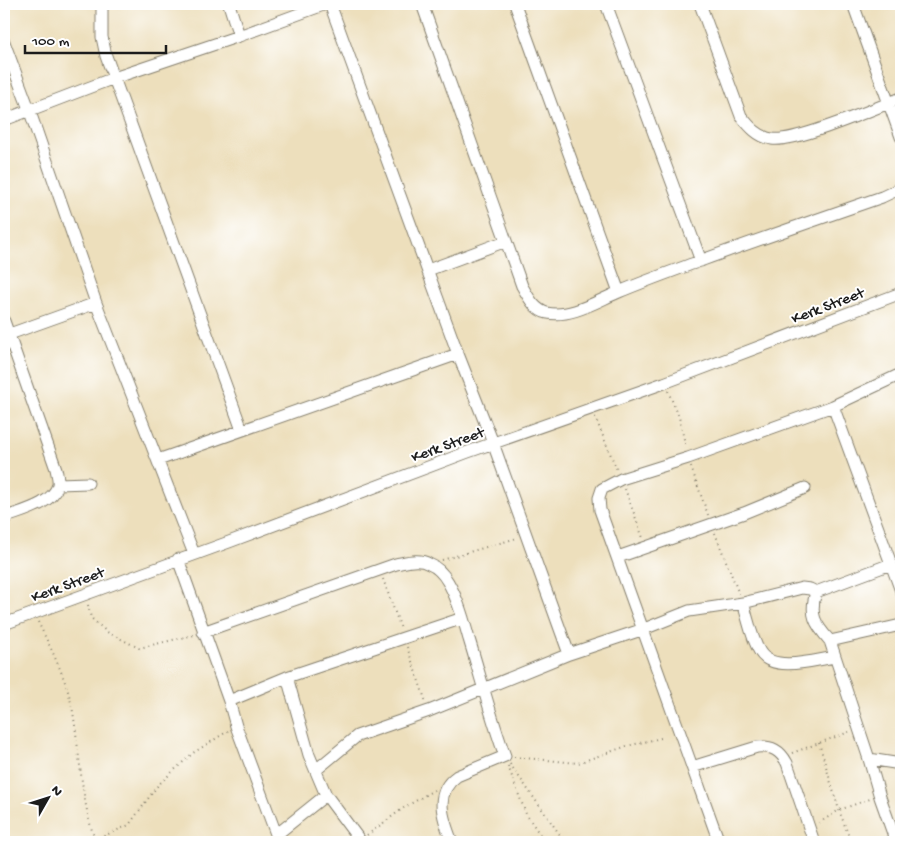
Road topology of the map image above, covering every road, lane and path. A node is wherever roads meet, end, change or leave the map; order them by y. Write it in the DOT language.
graph roads {
  1 [pos="102,4"];
  2 [pos="229,4"];
  3 [pos="326,4"];
  4 [pos="330,4"];
  5 [pos="422,4"];
  6 [pos="515,4"];
  7 [pos="606,4"];
  8 [pos="700,4"];
  9 [pos="853,4"];
  10 [pos="239,36"];
  11 [pos="4,42"];
  12 [pos="114,78"];
  13 [pos="901,98"];
  14 [pos="889,103"];
  15 [pos="29,109"];
  16 [pos="4,120"];
  17 [pos="901,137"];
  18 [pos="901,188"];
  19 [pos="506,241"];
  20 [pos="701,260"];
  21 [pos="428,270"];
  22 [pos="619,292"];
  23 [pos="901,293"];
  24 [pos="96,303"];
  25 [pos="4,321"];
  26 [pos="6,335"];
  27 [pos="458,354"];
  28 [pos="901,374"];
  29 [pos="664,383"];
  30 [pos="832,406"];
  31 [pos="242,430"];
  32 [pos="493,443"];
  33 [pos="688,458"];
  34 [pos="158,460"];
  35 [pos="88,483"];
  36 [pos="58,484"];
  37 [pos="805,488"];
  38 [pos="4,518"];
  39 [pos="712,525"];
  40 [pos="526,535"];
  41 [pos="194,554"];
  42 [pos="618,557"];
  43 [pos="178,559"];
  44 [pos="430,564"];
  45 [pos="891,564"];
  46 [pos="901,591"];
  47 [pos="816,592"];
  48 [pos="85,594"];
  49 [pos="743,603"];
  50 [pos="34,612"];
  51 [pos="463,618"];
  52 [pos="4,624"];
  53 [pos="901,624"];
  54 [pos="644,629"];
  55 [pos="203,632"];
  56 [pos="830,641"];
  57 [pos="569,654"];
  58 [pos="835,657"];
  59 [pos="287,677"];
  60 [pos="485,689"];
  61 [pos="229,701"];
  62 [pos="236,726"];
  63 [pos="860,729"];
  64 [pos="661,738"];
  65 [pos="819,743"];
  66 [pos="504,756"];
  67 [pos="783,756"];
  68 [pos="869,759"];
  69 [pos="901,764"];
  70 [pos="692,767"];
  71 [pos="316,770"];
  72 [pos="436,790"];
  73 [pos="326,795"];
  74 [pos="880,797"];
  75 [pos="839,810"];
  76 [pos="810,829"];
  77 [pos="278,838"];
  78 [pos="95,840"];
  79 [pos="361,841"];
  80 [pos="90,842"];
  81 [pos="452,842"];
  82 [pos="545,842"];
  83 [pos="565,842"];
  84 [pos="719,842"];
  85 [pos="814,842"];
  86 [pos="851,842"];
  87 [pos="896,842"];
  1 -- 12 [label="street"];
  2 -- 10 [label="street"];
  3 -- 10 [label="street"];
  4 -- 21 [label="street"];
  5 -- 19 [label="street"];
  6 -- 22 [label="street"];
  7 -- 20 [label="street"];
  8 -- 14 [label="street"];
  9 -- 14 [label="street"];
  10 -- 12 [label="street"];
  11 -- 15 [label="street"];
  12 -- 15 [label="street"];
  12 -- 31 [label="street"];
  13 -- 14 [label="street"];
  14 -- 17 [label="street"];
  15 -- 16 [label="street"];
  15 -- 24 [label="street"];
  18 -- 20 [label="street"];
  19 -- 21 [label="street"];
  19 -- 22 [label="street"];
  20 -- 22 [label="street"];
  21 -- 27 [label="street"];
  23 -- 29 [label="street, Kerk Street"];
  24 -- 26 [label="street"];
  24 -- 34 [label="street"];
  25 -- 26 [label="street"];
  26 -- 36 [label="street"];
  27 -- 31 [label="street"];
  27 -- 32 [label="street"];
  28 -- 30 [label="street"];
  29 -- 32 [label="street, Kerk Street"];
  29 -- 33 [label="path"];
  30 -- 33 [label="street"];
  30 -- 45 [label="street"];
  31 -- 34 [label="street"];
  32 -- 40 [label="street"];
  32 -- 41 [label="street, Kerk Street"];
  33 -- 39 [label="path"];
  33 -- 42 [label="street"];
  34 -- 41 [label="street"];
  35 -- 36 [label="street"];
  36 -- 38 [label="street"];
  37 -- 39 [label="street"];
  39 -- 42 [label="street"];
  39 -- 49 [label="path"];
  40 -- 44 [label="path"];
  40 -- 57 [label="street"];
  41 -- 43 [label="street, Kerk Street"];
  42 -- 54 [label="street"];
  43 -- 48 [label="street, Kerk Street"];
  43 -- 55 [label="street"];
  44 -- 51 [label="street"];
  44 -- 55 [label="street"];
  45 -- 46 [label="street"];
  45 -- 47 [label="street"];
  47 -- 49 [label="street"];
  47 -- 56 [label="street"];
  48 -- 50 [label="street, Kerk Street"];
  48 -- 55 [label="path"];
  49 -- 54 [label="street"];
  49 -- 58 [label="street"];
  50 -- 52 [label="street, Kerk Street"];
  50 -- 78 [label="path"];
  51 -- 59 [label="street"];
  51 -- 60 [label="street"];
  53 -- 56 [label="street"];
  54 -- 57 [label="street"];
  54 -- 70 [label="street"];
  55 -- 61 [label="street"];
  56 -- 58 [label="street"];
  57 -- 60 [label="street"];
  58 -- 63 [label="street"];
  59 -- 61 [label="street"];
  59 -- 71 [label="street"];
  60 -- 66 [label="street"];
  60 -- 71 [label="street"];
  61 -- 62 [label="street"];
  62 -- 77 [label="street"];
  62 -- 78 [label="path"];
  63 -- 65 [label="path"];
  63 -- 68 [label="street"];
  64 -- 66 [label="path"];
  65 -- 67 [label="path"];
  65 -- 75 [label="path"];
  66 -- 81 [label="street"];
  66 -- 82 [label="path"];
  66 -- 83 [label="path"];
  67 -- 70 [label="street"];
  67 -- 76 [label="street"];
  68 -- 69 [label="street"];
  68 -- 74 [label="street"];
  70 -- 84 [label="street"];
  71 -- 73 [label="street"];
  72 -- 79 [label="path"];
  73 -- 77 [label="street"];
  73 -- 79 [label="street"];
  74 -- 75 [label="path"];
  74 -- 87 [label="street"];
  75 -- 76 [label="path"];
  75 -- 86 [label="path"];
  76 -- 85 [label="street"];
  78 -- 80 [label="path"];
}
